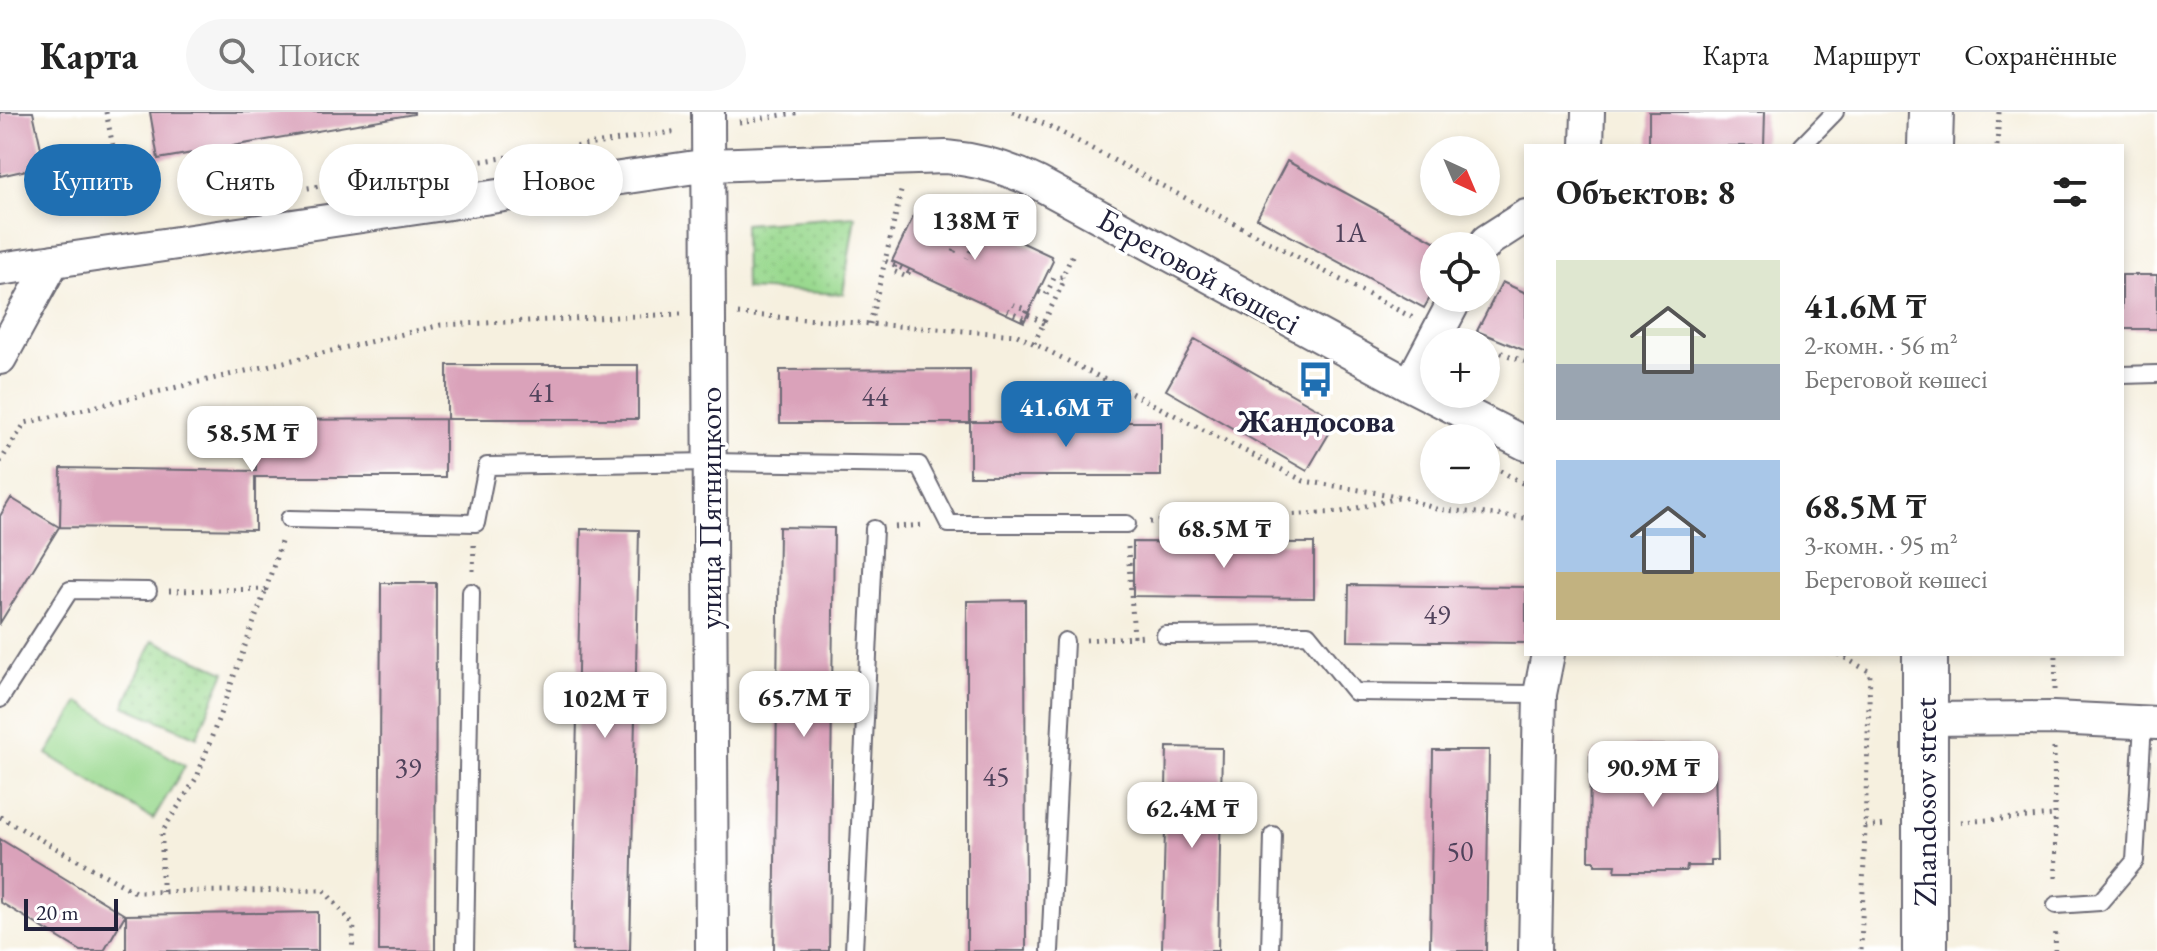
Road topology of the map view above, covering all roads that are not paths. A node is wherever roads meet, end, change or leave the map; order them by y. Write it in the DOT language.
graph roads {
  1 [pos="1588,112"];
  2 [pos="1835,112"];
  3 [pos="1931,112"];
  4 [pos="708,119"];
  5 [pos="1587,144"];
  6 [pos="1804,144"];
  7 [pos="1930,144"];
  8 [pos="709,165"];
  9 [pos="1524,217"];
  10 [pos="1500,233"];
  11 [pos="53,261"];
  12 [pos="0,269"];
  13 [pos="1449,312"];
  14 [pos="0,358"];
  15 [pos="2157,374"];
  16 [pos="2124,375"];
  17 [pos="1410,385"];
  18 [pos="1524,443"];
  19 [pos="710,462"];
  20 [pos="289,519"];
  21 [pos="1127,524"];
  22 [pos="874,529"];
  23 [pos="148,591"];
  24 [pos="471,592"];
  25 [pos="1165,635"];
  26 [pos="1065,641"];
  27 [pos="1548,656"];
  28 [pos="1923,656"];
  29 [pos="1540,694"];
  30 [pos="0,699"];
  31 [pos="1925,719"];
  32 [pos="2150,723"];
  33 [pos="1273,835"];
  34 [pos="2056,905"];
  35 [pos="465,951"];
  36 [pos="712,951"];
  37 [pos="854,951"];
  38 [pos="1050,951"];
  39 [pos="1270,951"];
  40 [pos="1535,951"];
  41 [pos="1925,951"];
  1 -- 5 [label="street"];
  2 -- 6 [label="lane"];
  3 -- 7 [label="main road"];
  4 -- 8 [label="street, улица Пятницкого"];
  8 -- 11 [label="street, Береговой көшесі"];
  8 -- 17 [label="street, Береговой көшесі"];
  8 -- 19 [label="street, улица Пятницкого"];
  9 -- 10 [label="street"];
  11 -- 12 [label="street, Береговой көшесі"];
  11 -- 14 [label="street"];
  13 -- 17 [label="street"];
  15 -- 16 [label="lane"];
  17 -- 18 [label="street, Береговой көшесі"];
  19 -- 20 [label="lane"];
  19 -- 21 [label="lane"];
  19 -- 36 [label="street, улица Пятницкого"];
  22 -- 37 [label="lane"];
  23 -- 30 [label="lane"];
  24 -- 35 [label="lane"];
  25 -- 29 [label="lane"];
  26 -- 38 [label="lane"];
  27 -- 29 [label="street"];
  28 -- 31 [label="main road, Zhandosov street"];
  29 -- 40 [label="street"];
  31 -- 32 [label="street"];
  31 -- 41 [label="main road, Zhandosov street"];
  32 -- 34 [label="lane"];
  33 -- 39 [label="lane"];
}
